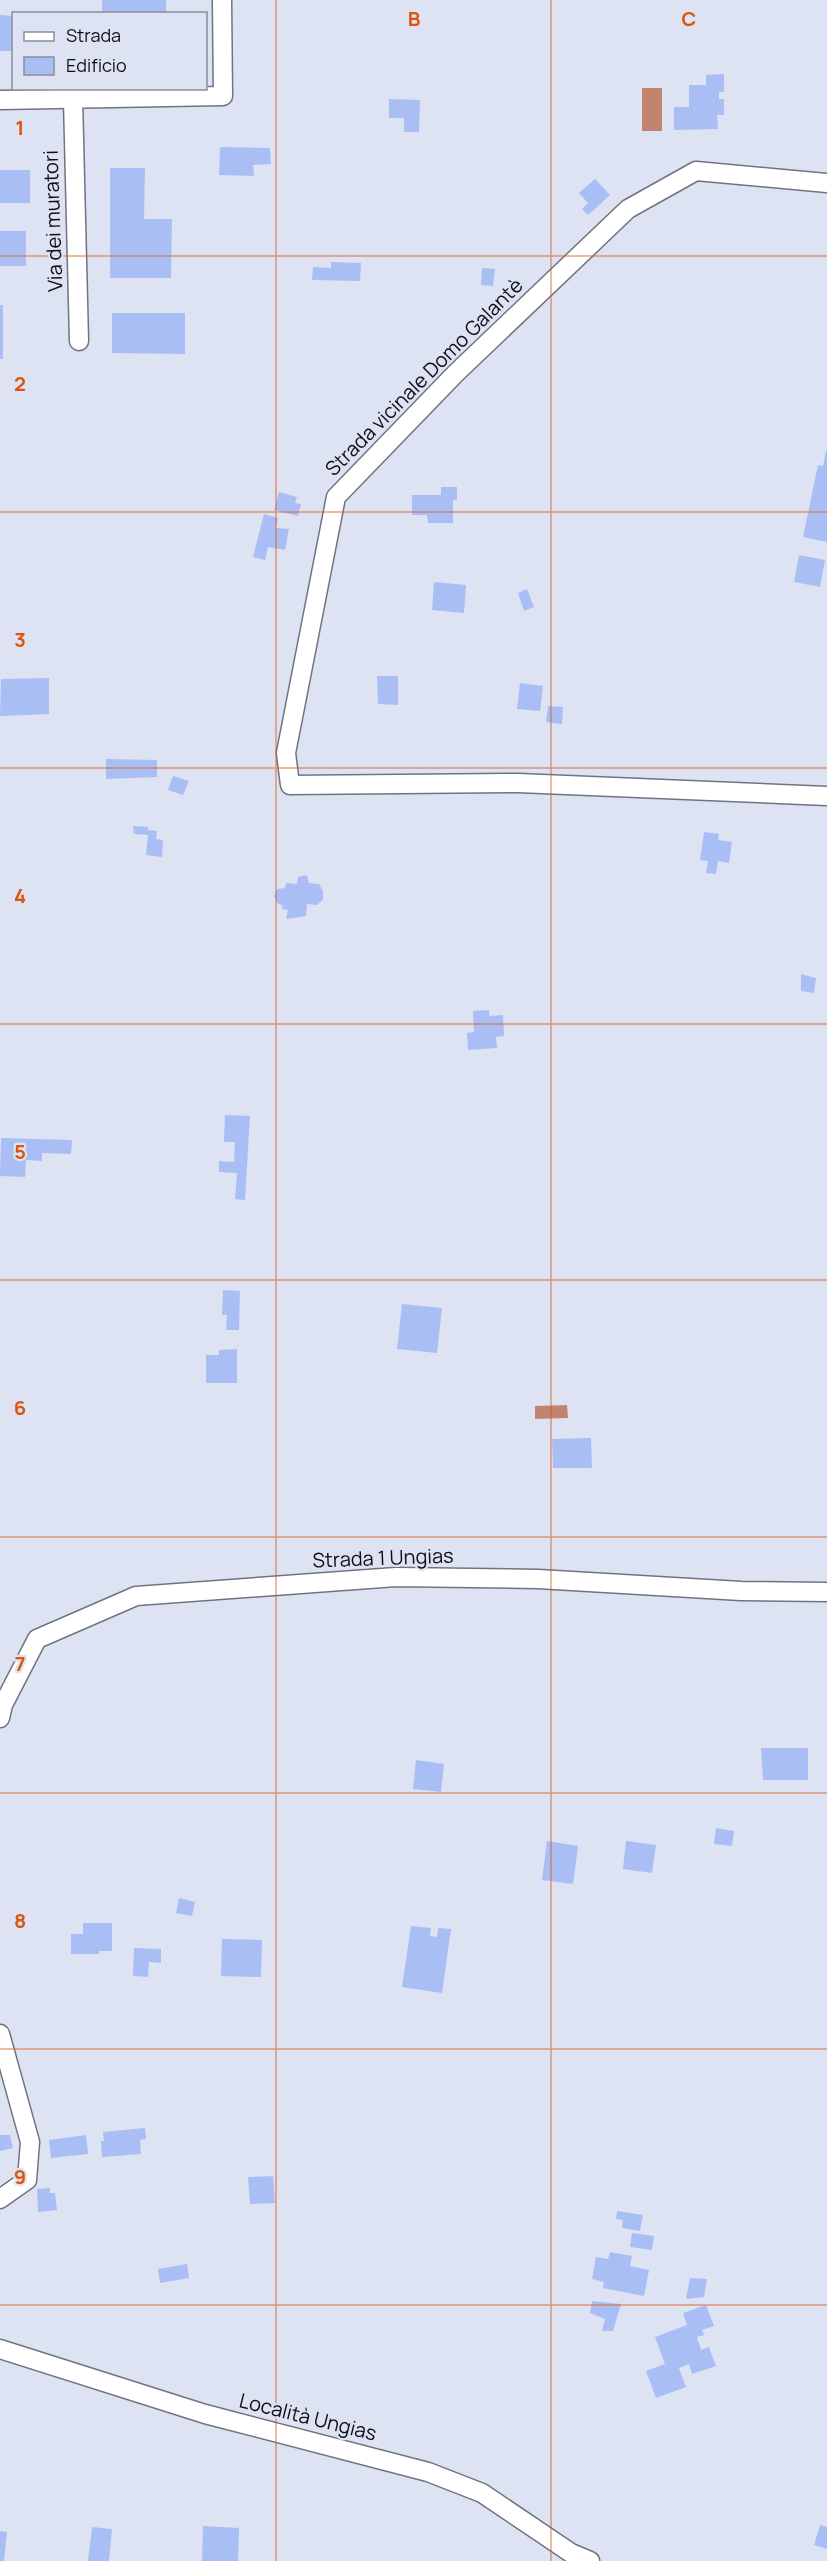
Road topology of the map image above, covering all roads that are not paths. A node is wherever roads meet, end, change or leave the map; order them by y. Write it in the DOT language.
graph roads {
  1 [pos="222,0"];
  2 [pos="73,99"];
  3 [pos="0,100"];
  4 [pos="827,183"];
  5 [pos="79,341"];
  6 [pos="827,796"];
  7 [pos="827,1592"];
  8 [pos="0,1718"];
  9 [pos="0,2034"];
  10 [pos="0,2199"];
  11 [pos="0,2349"];
  12 [pos="566,2557"];
  13 [pos="590,2561"];
  1 -- 2 [label="street"];
  2 -- 3 [label="street"];
  2 -- 5 [label="street, Via dei muratori"];
  4 -- 6 [label="street, Strada vicinale Domo Galantè"];
  7 -- 8 [label="street, Strada 1 Ungias"];
  9 -- 10 [label="street"];
  11 -- 12 [label="street, Località Ungias"];
  12 -- 13 [label="street, Località Ungias"];
}
